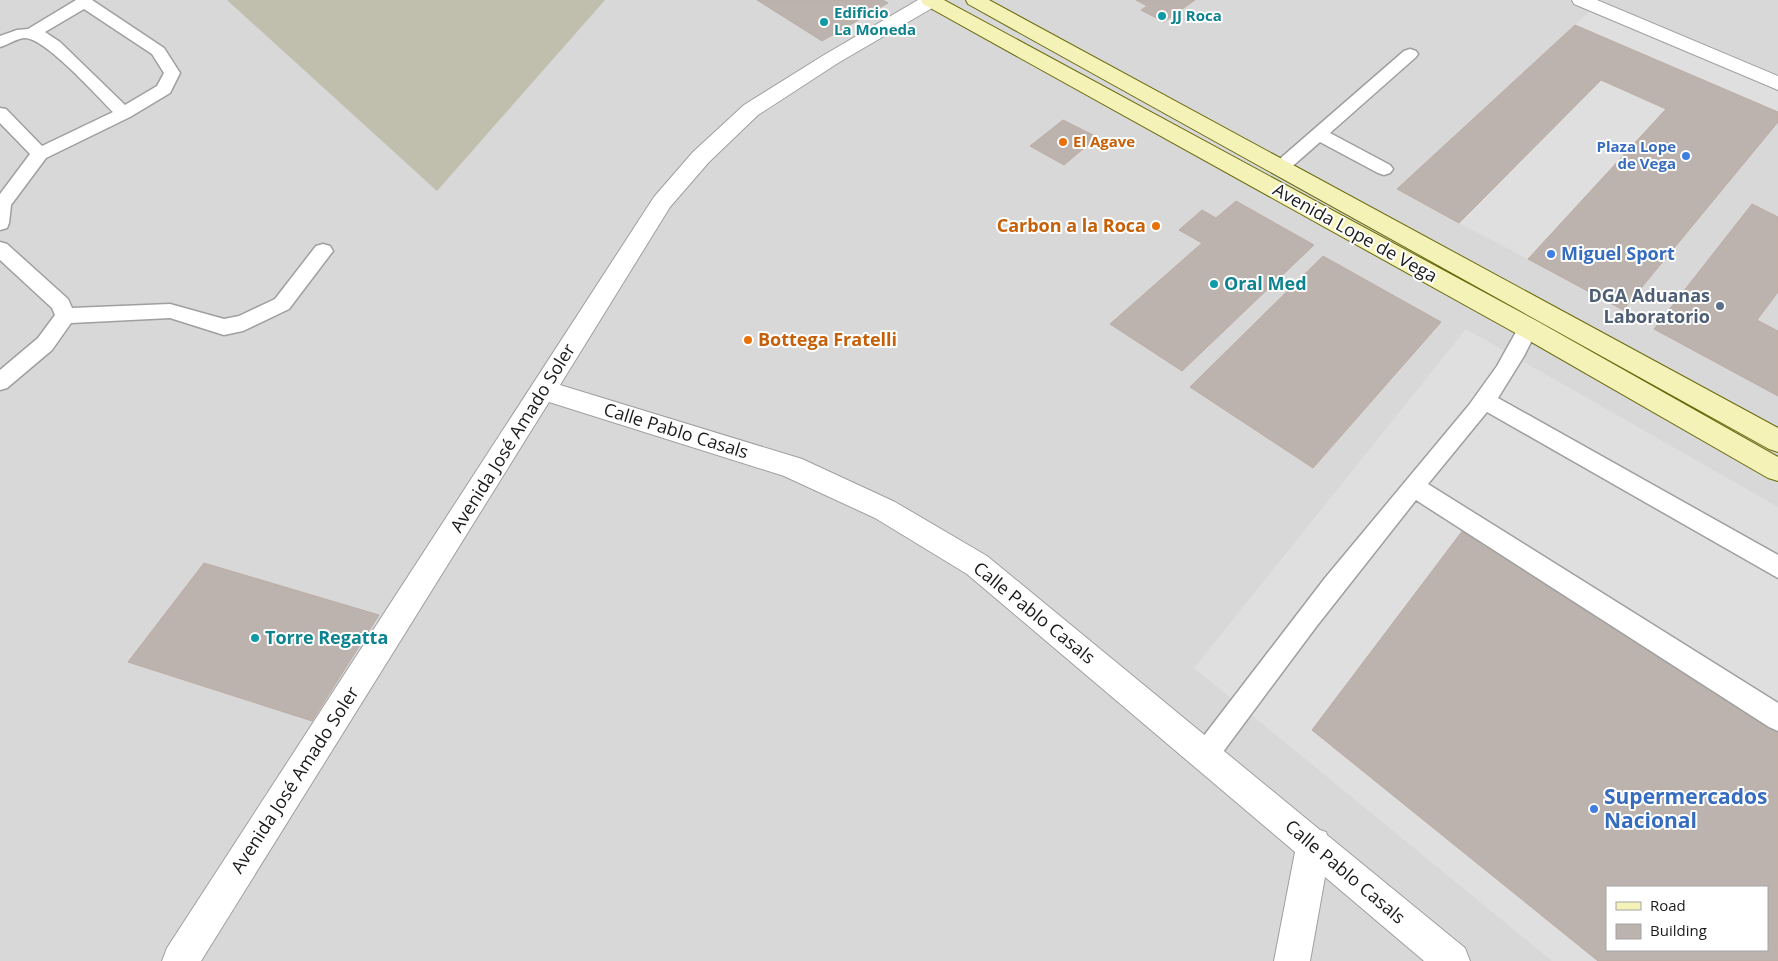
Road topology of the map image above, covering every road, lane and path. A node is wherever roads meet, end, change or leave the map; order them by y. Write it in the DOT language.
graph roads {
  1 [pos="931,0"];
  2 [pos="975,0"];
  3 [pos="1581,0"];
  4 [pos="84,1"];
  5 [pos="32,34"];
  6 [pos="0,42"];
  7 [pos="1410,54"];
  8 [pos="1778,84"];
  9 [pos="0,113"];
  10 [pos="124,113"];
  11 [pos="1318,134"];
  12 [pos="40,154"];
  13 [pos="1281,167"];
  14 [pos="1384,169"];
  15 [pos="0,223"];
  16 [pos="0,249"];
  17 [pos="324,251"];
  18 [pos="65,316"];
  19 [pos="1528,328"];
  20 [pos="0,382"];
  21 [pos="544,390"];
  22 [pos="1486,401"];
  23 [pos="1778,441"];
  24 [pos="1778,470"];
  25 [pos="1413,486"];
  26 [pos="1778,567"];
  27 [pos="1778,718"];
  28 [pos="1204,755"];
  29 [pos="1314,844"];
  30 [pos="180,961"];
  31 [pos="1292,961"];
  32 [pos="1452,961"];
  1 -- 19 [label="main road, Avenida Lope de Vega"];
  1 -- 21 [label="street, Avenida José Amado Soler"];
  2 -- 13 [label="main road, Avenida Lope de Vega"];
  3 -- 8 [label="street"];
  4 -- 5 [label="lane"];
  4 -- 10 [label="lane"];
  5 -- 6 [label="lane"];
  5 -- 10 [label="lane"];
  7 -- 11 [label="lane"];
  9 -- 12 [label="lane"];
  10 -- 12 [label="lane"];
  11 -- 13 [label="lane"];
  11 -- 14 [label="lane"];
  12 -- 15 [label="lane"];
  13 -- 23 [label="main road, Avenida Lope de Vega"];
  16 -- 18 [label="lane"];
  17 -- 18 [label="lane"];
  18 -- 20 [label="lane"];
  19 -- 22 [label="lane"];
  19 -- 24 [label="main road, Avenida Lope de Vega"];
  21 -- 28 [label="street, Calle Pablo Casals"];
  21 -- 30 [label="street, Avenida José Amado Soler"];
  22 -- 25 [label="lane"];
  22 -- 26 [label="lane"];
  25 -- 27 [label="lane"];
  25 -- 28 [label="lane"];
  28 -- 29 [label="street, Calle Pablo Casals"];
  29 -- 31 [label="street"];
  29 -- 32 [label="street, Calle Pablo Casals"];
}
